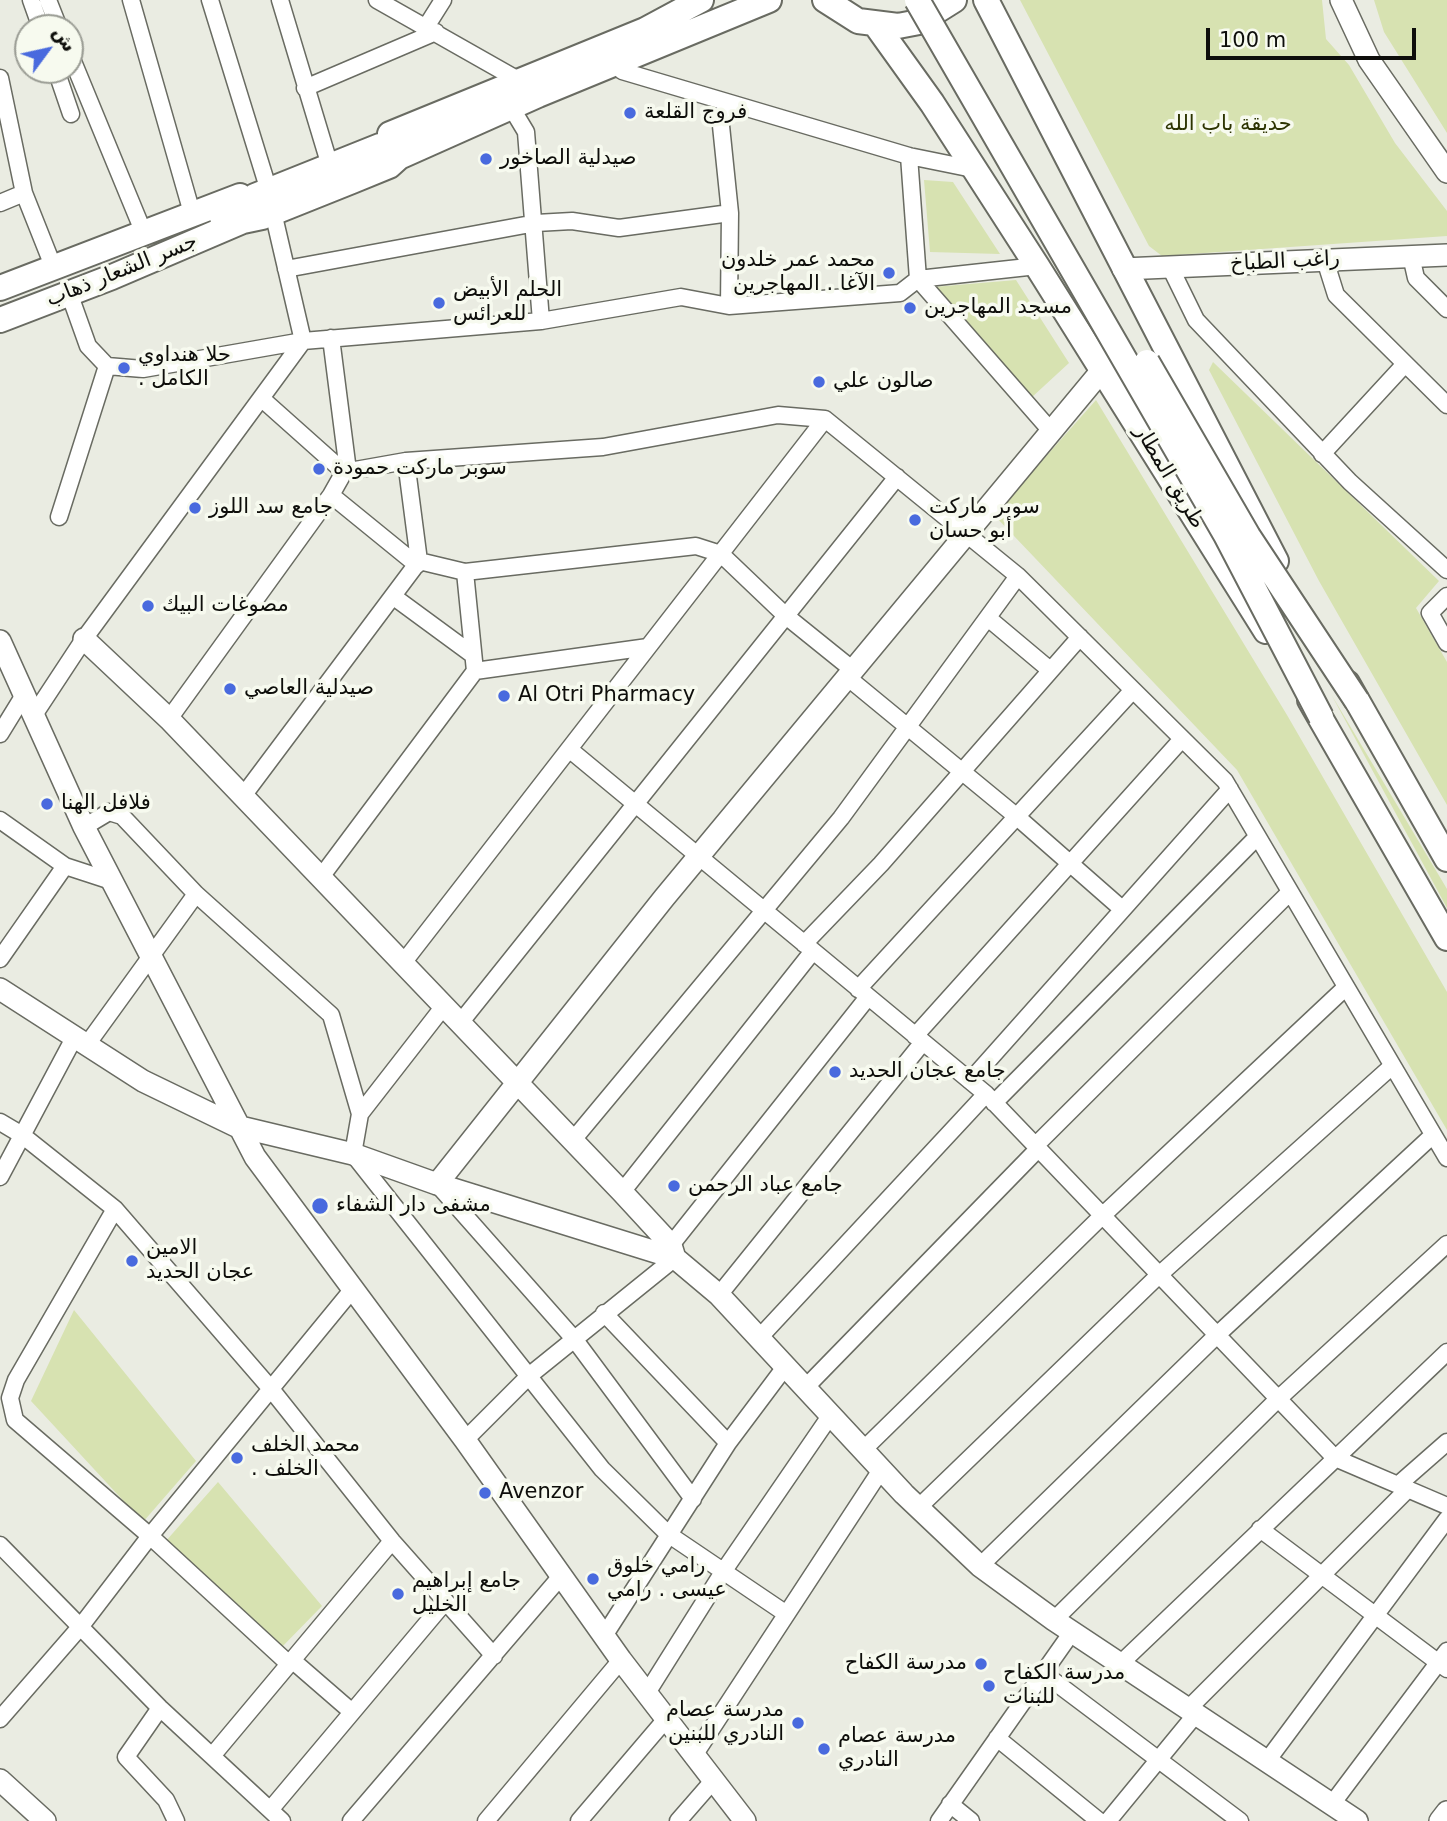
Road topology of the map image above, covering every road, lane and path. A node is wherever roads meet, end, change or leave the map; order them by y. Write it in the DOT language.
graph roads {
  1 [pos="131,0"];
  2 [pos="210,0"];
  3 [pos="280,0"];
  4 [pos="368,0"];
  5 [pos="378,0"];
  6 [pos="443,0"];
  7 [pos="701,0"];
  8 [pos="743,0"];
  9 [pos="769,0"];
  10 [pos="786,0"];
  11 [pos="825,0"];
  12 [pos="917,0"];
  13 [pos="935,0"];
  14 [pos="954,0"];
  15 [pos="986,0"];
  16 [pos="1341,0"];
  17 [pos="876,25"];
  18 [pos="431,30"];
  19 [pos="622,71"];
  20 [pos="0,78"];
  21 [pos="520,81"];
  22 [pos="61,84"];
  23 [pos="82,84"];
  24 [pos="306,88"];
  25 [pos="732,104"];
  26 [pos="71,114"];
  27 [pos="517,117"];
  28 [pos="385,156"];
  29 [pos="909,156"];
  30 [pos="330,166"];
  31 [pos="973,169"];
  32 [pos="1447,172"];
  33 [pos="24,192"];
  34 [pos="0,203"];
  35 [pos="257,208"];
  36 [pos="192,213"];
  37 [pos="730,213"];
  38 [pos="536,223"];
  39 [pos="143,231"];
  40 [pos="1447,255"];
  41 [pos="1411,257"];
  42 [pos="1325,260"];
  43 [pos="53,266"];
  44 [pos="1037,266"];
  45 [pos="1170,267"];
  46 [pos="1123,269"];
  47 [pos="286,270"];
  48 [pos="918,279"];
  49 [pos="0,288"];
  50 [pos="74,304"];
  51 [pos="0,306"];
  52 [pos="729,306"];
  53 [pos="1447,309"];
  54 [pos="0,320"];
  55 [pos="541,321"];
  56 [pos="0,332"];
  57 [pos="331,338"];
  58 [pos="303,341"];
  59 [pos="1405,364"];
  60 [pos="107,366"];
  61 [pos="1103,369"];
  62 [pos="261,398"];
  63 [pos="1447,405"];
  64 [pos="825,419"];
  65 [pos="1051,431"];
  66 [pos="1322,454"];
  67 [pos="406,461"];
  68 [pos="346,471"];
  69 [pos="897,477"];
  70 [pos="331,495"];
  71 [pos="59,517"];
  72 [pos="967,533"];
  73 [pos="720,554"];
  74 [pos="418,563"];
  75 [pos="1447,570"];
  76 [pos="466,572"];
  77 [pos="1018,576"];
  78 [pos="1447,596"];
  79 [pos="394,597"];
  80 [pos="786,616"];
  81 [pos="988,618"];
  82 [pos="1080,637"];
  83 [pos="84,639"];
  84 [pos="0,641"];
  85 [pos="1447,643"];
  86 [pos="648,647"];
  87 [pos="474,663"];
  88 [pos="1050,670"];
  89 [pos="850,674"];
  90 [pos="13,681"];
  91 [pos="1133,690"];
  92 [pos="1357,701"];
  93 [pos="34,715"];
  94 [pos="1321,717"];
  95 [pos="169,719"];
  96 [pos="908,727"];
  97 [pos="0,734"];
  98 [pos="1182,739"];
  99 [pos="569,749"];
  100 [pos="962,773"];
  101 [pos="1230,789"];
  102 [pos="243,796"];
  103 [pos="635,804"];
  104 [pos="1016,816"];
  105 [pos="0,820"];
  106 [pos="84,827"];
  107 [pos="1257,837"];
  108 [pos="1446,856"];
  109 [pos="698,857"];
  110 [pos="1069,864"];
  111 [pos="65,866"];
  112 [pos="321,877"];
  113 [pos="111,881"];
  114 [pos="1289,893"];
  115 [pos="196,894"];
  116 [pos="1122,909"];
  117 [pos="764,911"];
  118 [pos="1447,938"];
  119 [pos="808,948"];
  120 [pos="150,956"];
  121 [pos="0,959"];
  122 [pos="403,963"];
  123 [pos="1345,988"];
  124 [pos="0,989"];
  125 [pos="863,993"];
  126 [pos="444,1006"];
  127 [pos="460,1023"];
  128 [pos="919,1039"];
  129 [pos="80,1042"];
  130 [pos="1391,1067"];
  131 [pos="970,1081"];
  132 [pos="517,1082"];
  133 [pos="990,1099"];
  134 [pos="360,1114"];
  135 [pos="0,1122"];
  136 [pos="236,1126"];
  137 [pos="22,1135"];
  138 [pos="1433,1135"];
  139 [pos="573,1140"];
  140 [pos="1037,1147"];
  141 [pos="353,1154"];
  142 [pos="1447,1158"];
  143 [pos="0,1177"];
  144 [pos="437,1184"];
  145 [pos="622,1192"];
  146 [pos="114,1209"];
  147 [pos="1102,1216"];
  148 [pos="1447,1244"];
  149 [pos="673,1251"];
  150 [pos="1159,1275"];
  151 [pos="352,1290"];
  152 [pos="719,1294"];
  153 [pos="604,1313"];
  154 [pos="1217,1335"];
  155 [pos="759,1338"];
  156 [pos="575,1340"];
  157 [pos="1447,1352"];
  158 [pos="785,1367"];
  159 [pos="530,1374"];
  160 [pos="271,1388"];
  161 [pos="805,1388"];
  162 [pos="1278,1399"];
  163 [pos="830,1416"];
  164 [pos="465,1440"];
  165 [pos="1447,1442"];
  166 [pos="728,1443"];
  167 [pos="863,1450"];
  168 [pos="1335,1458"];
  169 [pos="881,1470"];
  170 [pos="1403,1488"];
  171 [pos="693,1499"];
  172 [pos="1447,1506"];
  173 [pos="919,1507"];
  174 [pos="1447,1519"];
  175 [pos="1260,1529"];
  176 [pos="668,1534"];
  177 [pos="150,1536"];
  178 [pos="392,1541"];
  179 [pos="0,1545"];
  180 [pos="980,1566"];
  181 [pos="723,1572"];
  182 [pos="1321,1575"];
  183 [pos="562,1576"];
  184 [pos="444,1603"];
  185 [pos="785,1613"];
  186 [pos="1375,1615"];
  187 [pos="1054,1620"];
  188 [pos="81,1626"];
  189 [pos="1072,1632"];
  190 [pos="604,1636"];
  191 [pos="494,1656"];
  192 [pos="621,1660"];
  193 [pos="1444,1661"];
  194 [pos="290,1662"];
  195 [pos="1120,1664"];
  196 [pos="1043,1673"];
  197 [pos="647,1693"];
  198 [pos="160,1708"];
  199 [pos="1192,1711"];
  200 [pos="352,1712"];
  201 [pos="0,1718"];
  202 [pos="666,1719"];
  203 [pos="997,1738"];
  204 [pos="212,1756"];
  205 [pos="693,1757"];
  206 [pos="1159,1760"];
  207 [pos="1267,1761"];
  208 [pos="0,1780"];
  209 [pos="712,1782"];
  210 [pos="950,1804"];
  211 [pos="1332,1804"];
  212 [pos="1447,1812"];
  213 [pos="276,1816"];
  214 [pos="45,1821"];
  215 [pos="176,1821"];
  216 [pos="351,1821"];
  217 [pos="486,1821"];
  218 [pos="579,1821"];
  219 [pos="678,1821"];
  220 [pos="745,1821"];
  221 [pos="939,1821"];
  222 [pos="971,1821"];
  223 [pos="1099,1821"];
  224 [pos="1108,1821"];
  225 [pos="1240,1821"];
  226 [pos="1357,1821"];
  227 [pos="1440,1821"];
  1 -- 36 [label="street"];
  2 -- 35 [label="street"];
  3 -- 24 [label="street"];
  4 -- 5 [label="street"];
  5 -- 18 [label="street"];
  6 -- 18 [label="street"];
  7 -- 21 [label="main road"];
  8 -- 28 [label="main road"];
  9 -- 28 [label="main road"];
  10 -- 19 [label="main road"];
  11 -- 17 [label="main road"];
  12 -- 94 [label="main road, bridge"];
  13 -- 92 [label="main road, bridge"];
  14 -- 17 [label="main road"];
  15 -- 46 [label="main road"];
  16 -- 32 [label="street"];
  17 -- 31 [label="main road, طريق المطار"];
  18 -- 21 [label="street"];
  18 -- 24 [label="street"];
  19 -- 25 [label="street"];
  19 -- 27 [label="main road"];
  20 -- 33 [label="street"];
  21 -- 28 [label="main road"];
  22 -- 26 [label="street"];
  23 -- 39 [label="street"];
  24 -- 30 [label="street"];
  25 -- 29 [label="street"];
  25 -- 37 [label="street"];
  27 -- 28 [label="main road"];
  27 -- 38 [label="street"];
  28 -- 30 [label="main road"];
  28 -- 35 [label="main road"];
  29 -- 31 [label="street"];
  29 -- 48 [label="street"];
  30 -- 35 [label="main road"];
  31 -- 44 [label="main road, طريق المطار"];
  33 -- 34 [label="street"];
  33 -- 43 [label="street"];
  35 -- 36 [label="main road"];
  35 -- 47 [label="street"];
  35 -- 50 [label="main road"];
  35 -- 51 [label="main road"];
  35 -- 54 [label="main road, جسر الشعار ذهاب"];
  36 -- 39 [label="main road"];
  37 -- 38 [label="street"];
  37 -- 52 [label="street"];
  38 -- 47 [label="street"];
  38 -- 55 [label="street"];
  39 -- 43 [label="main road"];
  40 -- 41 [label="street, راغب الطباخ"];
  41 -- 42 [label="street, راغب الطباخ"];
  41 -- 53 [label="street"];
  42 -- 45 [label="street, راغب الطباخ"];
  42 -- 59 [label="street"];
  43 -- 49 [label="main road"];
  44 -- 48 [label="street"];
  44 -- 61 [label="main road, طريق المطار"];
  45 -- 46 [label="street, راغب الطباخ"];
  45 -- 66 [label="street"];
  46 -- 92 [label="main road"];
  47 -- 58 [label="street"];
  48 -- 52 [label="street"];
  48 -- 65 [label="street"];
  50 -- 56 [label="main road"];
  50 -- 60 [label="street"];
  52 -- 55 [label="street"];
  55 -- 57 [label="street"];
  57 -- 58 [label="street"];
  57 -- 68 [label="street"];
  58 -- 60 [label="street"];
  58 -- 62 [label="street"];
  59 -- 63 [label="street"];
  59 -- 66 [label="street"];
  60 -- 71 [label="street"];
  61 -- 65 [label="street"];
  61 -- 94 [label="main road, طريق المطار"];
  62 -- 68 [label="street"];
  62 -- 83 [label="street"];
  64 -- 67 [label="street"];
  64 -- 69 [label="street"];
  64 -- 73 [label="street"];
  65 -- 72 [label="street"];
  66 -- 75 [label="street"];
  67 -- 68 [label="street"];
  67 -- 74 [label="street"];
  68 -- 70 [label="street"];
  69 -- 72 [label="street"];
  69 -- 80 [label="street"];
  70 -- 74 [label="street"];
  70 -- 95 [label="street"];
  72 -- 77 [label="street"];
  72 -- 89 [label="street"];
  73 -- 76 [label="street"];
  73 -- 80 [label="street"];
  73 -- 86 [label="street"];
  74 -- 76 [label="street"];
  74 -- 79 [label="street"];
  76 -- 87 [label="street"];
  77 -- 81 [label="street"];
  77 -- 82 [label="street"];
  78 -- 85 [label="street"];
  79 -- 87 [label="street"];
  79 -- 102 [label="street"];
  80 -- 89 [label="street"];
  80 -- 103 [label="street"];
  81 -- 88 [label="street"];
  81 -- 96 [label="street"];
  82 -- 88 [label="street"];
  82 -- 91 [label="street"];
  83 -- 93 [label="street"];
  83 -- 95 [label="street"];
  84 -- 90 [label="street"];
  86 -- 87 [label="street"];
  86 -- 99 [label="street"];
  87 -- 112 [label="street"];
  88 -- 100 [label="street"];
  89 -- 96 [label="street"];
  89 -- 109 [label="street"];
  90 -- 93 [label="street"];
  90 -- 97 [label="street"];
  91 -- 98 [label="street"];
  91 -- 104 [label="street"];
  92 -- 108 [label="main road"];
  93 -- 106 [label="street"];
  94 -- 118 [label="main road, طريق المطار"];
  95 -- 102 [label="street"];
  96 -- 100 [label="street"];
  96 -- 117 [label="street"];
  98 -- 101 [label="street"];
  98 -- 110 [label="street"];
  99 -- 103 [label="street"];
  99 -- 122 [label="street"];
  100 -- 104 [label="street"];
  100 -- 119 [label="street"];
  101 -- 107 [label="street"];
  101 -- 116 [label="street"];
  102 -- 112 [label="street"];
  103 -- 109 [label="street"];
  103 -- 127 [label="street"];
  104 -- 110 [label="street"];
  104 -- 125 [label="street"];
  105 -- 111 [label="street"];
  106 -- 113 [label="street"];
  106 -- 115 [label="street"];
  107 -- 114 [label="street"];
  107 -- 133 [label="street"];
  109 -- 117 [label="street"];
  109 -- 132 [label="street"];
  110 -- 116 [label="street"];
  110 -- 128 [label="street"];
  111 -- 113 [label="street"];
  111 -- 121 [label="street"];
  112 -- 122 [label="street"];
  113 -- 120 [label="street"];
  114 -- 123 [label="street"];
  114 -- 140 [label="street"];
  115 -- 120 [label="street"];
  115 -- 134 [label="street"];
  116 -- 131 [label="street"];
  117 -- 119 [label="street"];
  117 -- 139 [label="street"];
  119 -- 125 [label="street"];
  119 -- 145 [label="street"];
  120 -- 129 [label="street"];
  120 -- 136 [label="street"];
  122 -- 126 [label="street"];
  123 -- 130 [label="street"];
  123 -- 147 [label="street"];
  124 -- 129 [label="street"];
  125 -- 128 [label="street"];
  125 -- 149 [label="street"];
  126 -- 127 [label="street"];
  126 -- 134 [label="street"];
  127 -- 132 [label="street"];
  128 -- 131 [label="street"];
  128 -- 152 [label="street"];
  129 -- 136 [label="street"];
  129 -- 137 [label="street"];
  130 -- 138 [label="street"];
  130 -- 150 [label="street"];
  131 -- 133 [label="street"];
  132 -- 139 [label="street"];
  132 -- 144 [label="street"];
  133 -- 140 [label="street"];
  133 -- 155 [label="street"];
  134 -- 141 [label="street"];
  135 -- 137 [label="street"];
  136 -- 141 [label="street"];
  136 -- 151 [label="street"];
  137 -- 143 [label="street"];
  137 -- 146 [label="street"];
  138 -- 142 [label="street"];
  138 -- 154 [label="street"];
  139 -- 145 [label="street"];
  140 -- 147 [label="street"];
  140 -- 161 [label="street"];
  141 -- 144 [label="street"];
  141 -- 159 [label="street"];
  144 -- 149 [label="street"];
  144 -- 156 [label="street"];
  145 -- 149 [label="street"];
  146 -- 160 [label="street"];
  146 -- 177 [label="street"];
  147 -- 150 [label="street"];
  147 -- 167 [label="street"];
  148 -- 162 [label="street"];
  149 -- 152 [label="street"];
  149 -- 153 [label="street"];
  150 -- 154 [label="street"];
  150 -- 173 [label="street"];
  151 -- 160 [label="street"];
  151 -- 164 [label="street"];
  152 -- 155 [label="street"];
  153 -- 156 [label="street"];
  153 -- 166 [label="street"];
  154 -- 162 [label="street"];
  154 -- 180 [label="street"];
  155 -- 158 [label="street"];
  156 -- 159 [label="street"];
  156 -- 171 [label="street"];
  157 -- 168 [label="street"];
  158 -- 161 [label="street"];
  158 -- 166 [label="street"];
  159 -- 164 [label="street"];
  159 -- 176 [label="street"];
  160 -- 177 [label="street"];
  160 -- 178 [label="street"];
  161 -- 163 [label="street"];
  162 -- 168 [label="street"];
  162 -- 187 [label="street"];
  163 -- 167 [label="street"];
  163 -- 181 [label="street"];
  164 -- 183 [label="street"];
  165 -- 170 [label="street"];
  166 -- 171 [label="street"];
  167 -- 169 [label="street"];
  168 -- 170 [label="street"];
  168 -- 175 [label="street"];
  169 -- 173 [label="street"];
  169 -- 185 [label="street"];
  170 -- 172 [label="street"];
  170 -- 182 [label="street"];
  171 -- 176 [label="street"];
  173 -- 180 [label="street"];
  174 -- 186 [label="street"];
  175 -- 182 [label="street"];
  175 -- 195 [label="street"];
  176 -- 181 [label="street"];
  176 -- 190 [label="street"];
  177 -- 188 [label="street"];
  177 -- 194 [label="street"];
  178 -- 184 [label="street"];
  178 -- 194 [label="street"];
  179 -- 188 [label="street"];
  180 -- 187 [label="street"];
  181 -- 185 [label="street"];
  181 -- 197 [label="street"];
  182 -- 186 [label="street"];
  182 -- 199 [label="street"];
  183 -- 190 [label="street"];
  183 -- 191 [label="street"];
  184 -- 191 [label="street"];
  184 -- 200 [label="street"];
  185 -- 205 [label="street"];
  186 -- 193 [label="street"];
  186 -- 207 [label="street"];
  187 -- 189 [label="street"];
  188 -- 198 [label="street"];
  188 -- 201 [label="street"];
  189 -- 195 [label="street"];
  189 -- 196 [label="street"];
  190 -- 192 [label="street"];
  191 -- 216 [label="street"];
  192 -- 197 [label="street"];
  192 -- 217 [label="street"];
  193 -- 211 [label="street"];
  194 -- 200 [label="street"];
  194 -- 204 [label="street"];
  195 -- 199 [label="street"];
  196 -- 203 [label="street"];
  196 -- 206 [label="street"];
  197 -- 202 [label="street"];
  198 -- 204 [label="street"];
  198 -- 215 [label="street"];
  199 -- 206 [label="street"];
  199 -- 207 [label="street"];
  200 -- 213 [label="street"];
  202 -- 205 [label="street"];
  202 -- 218 [label="street"];
  203 -- 210 [label="street"];
  203 -- 223 [label="street"];
  204 -- 213 [label="street"];
  205 -- 209 [label="street"];
  206 -- 224 [label="street"];
  206 -- 225 [label="street"];
  207 -- 211 [label="street"];
  208 -- 214 [label="street"];
  209 -- 219 [label="street"];
  209 -- 220 [label="street"];
  210 -- 221 [label="street"];
  210 -- 222 [label="street"];
  211 -- 226 [label="street"];
  212 -- 227 [label="street"];
}
